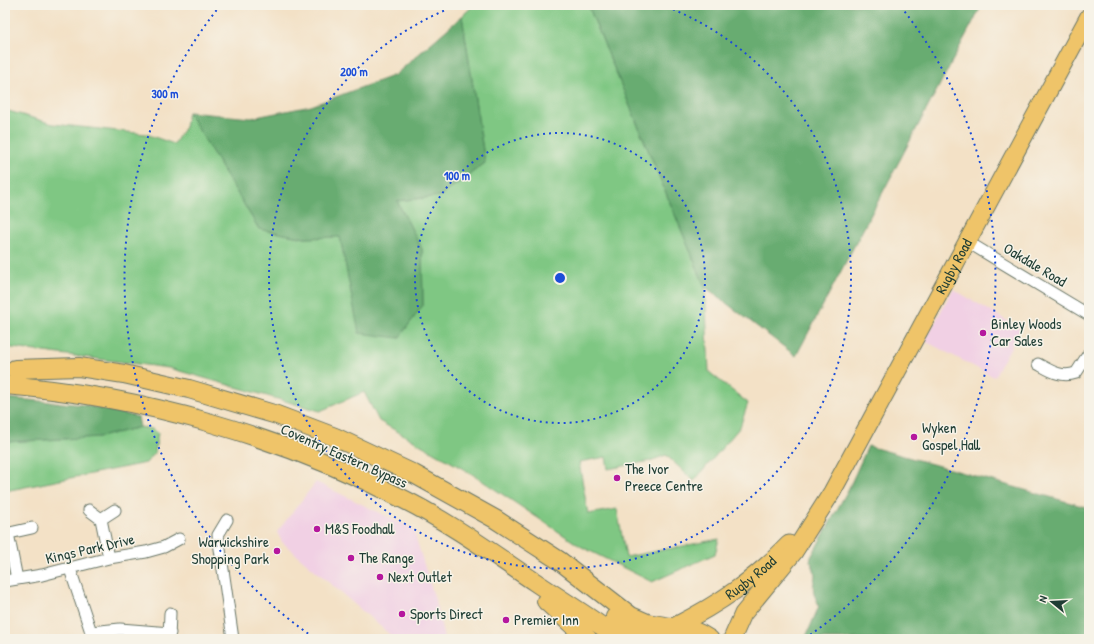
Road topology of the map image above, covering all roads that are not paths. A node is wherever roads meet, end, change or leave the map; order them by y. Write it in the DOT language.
graph roads {
  1 [pos="1089,16"];
  2 [pos="966,241"];
  3 [pos="1089,315"];
  4 [pos="1089,352"];
  5 [pos="1038,364"];
  6 [pos="10,368"];
  7 [pos="5,385"];
  8 [pos="47,390"];
  9 [pos="89,510"];
  10 [pos="116,510"];
  11 [pos="818,516"];
  12 [pos="101,519"];
  13 [pos="227,520"];
  14 [pos="32,528"];
  15 [pos="6,534"];
  16 [pos="179,539"];
  17 [pos="110,558"];
  18 [pos="70,569"];
  19 [pos="16,580"];
  20 [pos="5,581"];
  21 [pos="170,613"];
  22 [pos="673,627"];
  23 [pos="615,630"];
  24 [pos="91,635"];
  25 [pos="170,636"];
  26 [pos="232,639"];
  27 [pos="588,639"];
  28 [pos="644,639"];
  29 [pos="651,639"];
  30 [pos="710,639"];
  31 [pos="732,639"];
  1 -- 2 [label="main road, Rugby Road"];
  2 -- 3 [label="street, Oakdale Road"];
  2 -- 11 [label="main road, Rugby Road"];
  4 -- 5 [label="street"];
  6 -- 22 [label="highway"];
  6 -- 23 [label="highway, Coventry Eastern Bypass"];
  7 -- 8 [label="highway, Coventry Eastern Bypass"];
  8 -- 23 [label="highway, Coventry Eastern Bypass"];
  8 -- 27 [label="highway"];
  9 -- 12 [label="street"];
  10 -- 12 [label="street"];
  11 -- 22 [label="main road, Rugby Road"];
  11 -- 31 [label="main road, Rugby Road"];
  12 -- 17 [label="street"];
  13 -- 26 [label="street"];
  14 -- 15 [label="street"];
  15 -- 19 [label="street"];
  16 -- 17 [label="street, Kings Park Drive"];
  17 -- 18 [label="street, Kings Park Drive"];
  18 -- 19 [label="street, Kings Park Drive"];
  18 -- 24 [label="street"];
  19 -- 20 [label="street, Kings Park Drive"];
  21 -- 25 [label="street"];
  22 -- 29 [label="main road, Rugby Road"];
  22 -- 30 [label="main road"];
  23 -- 28 [label="highway, Coventry Eastern Bypass"];
  24 -- 25 [label="street"];
}
